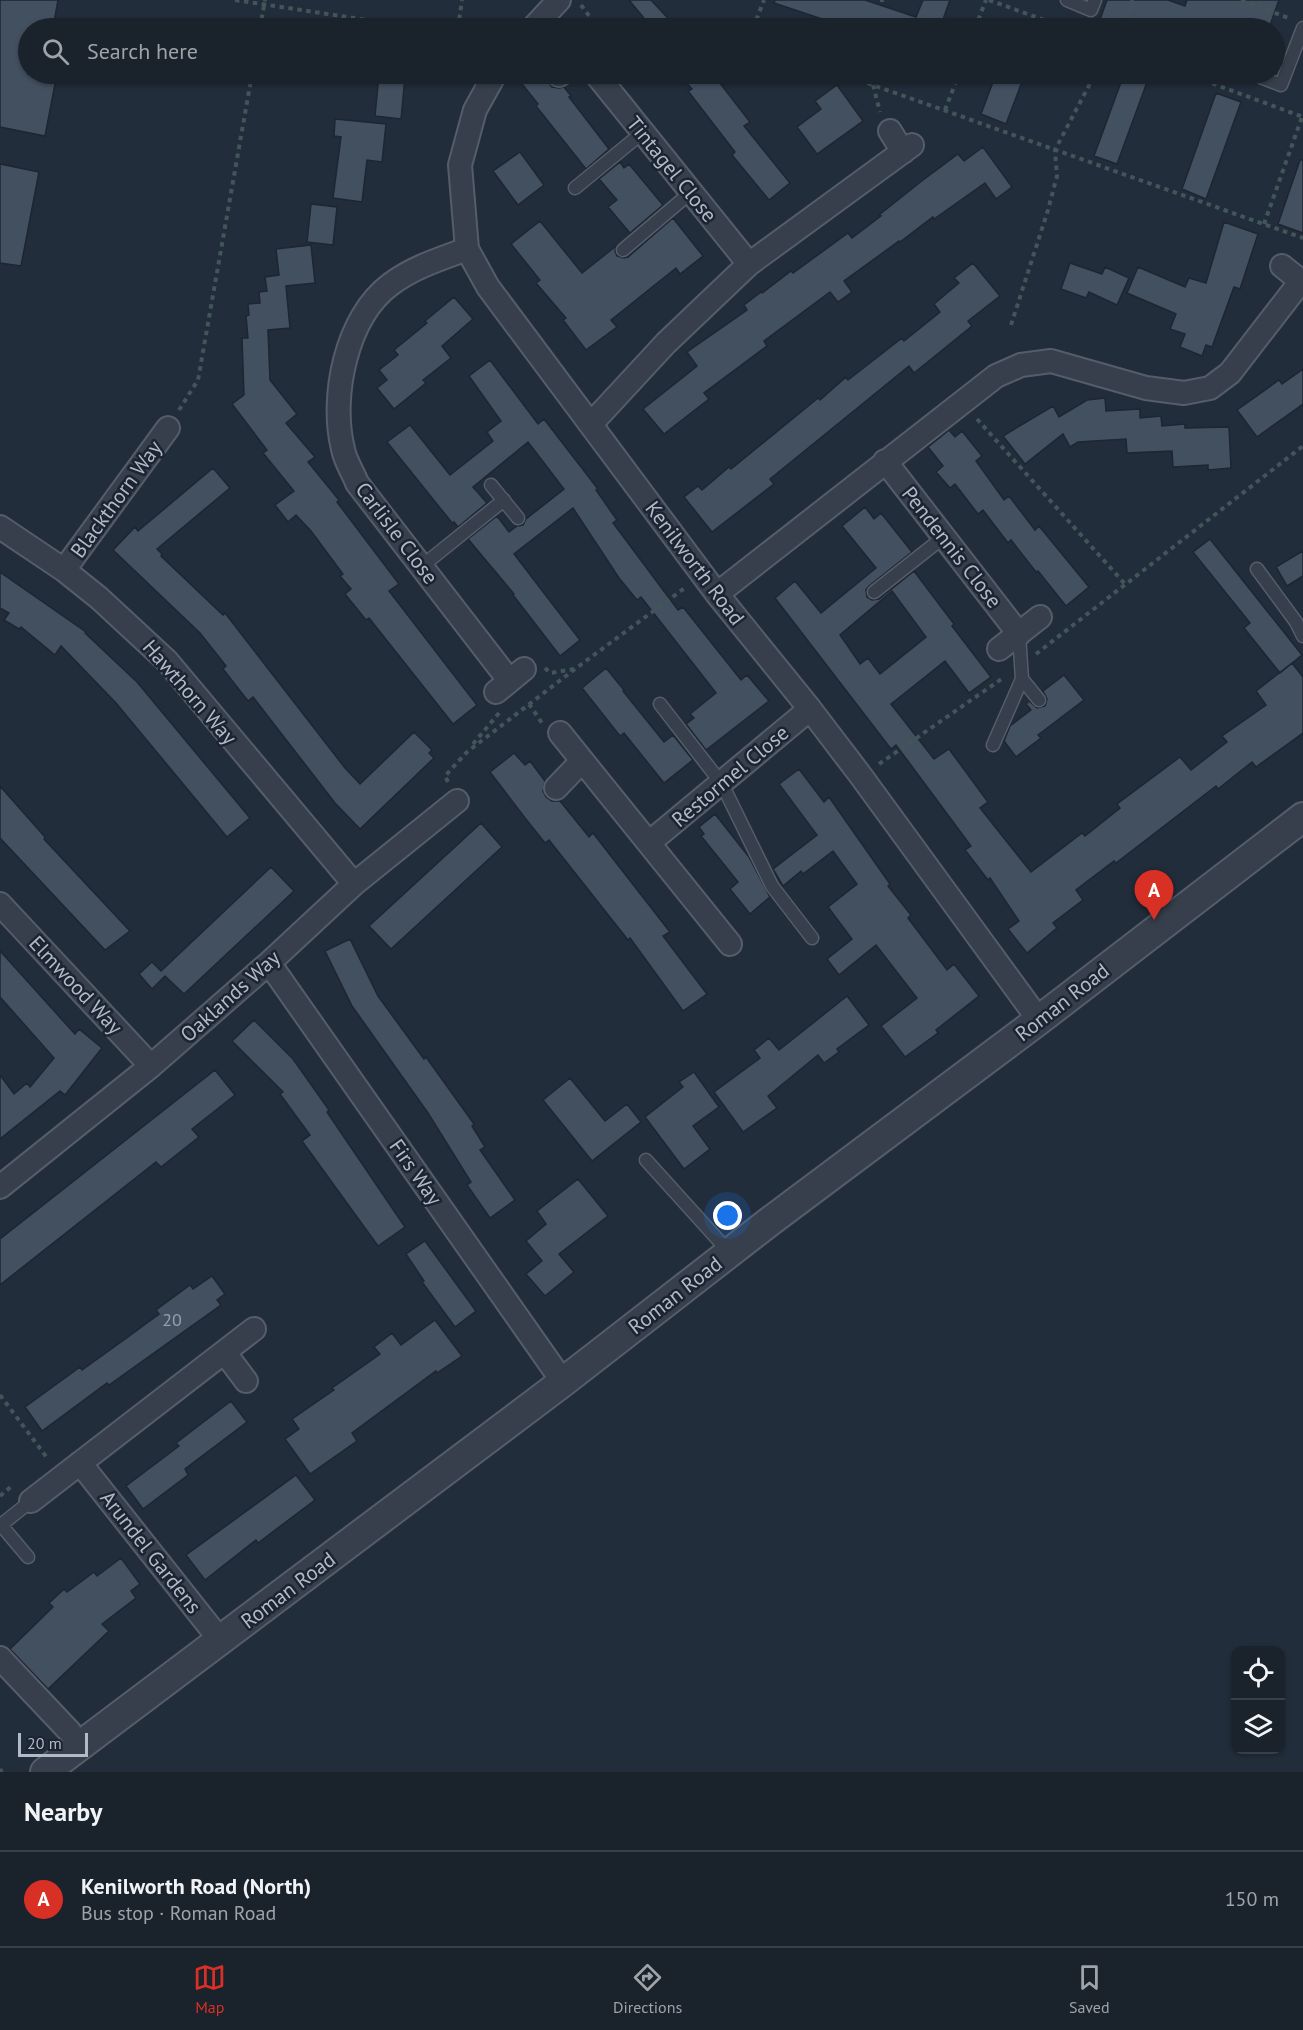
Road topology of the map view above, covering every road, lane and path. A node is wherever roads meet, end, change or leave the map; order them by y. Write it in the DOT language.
graph roads {
  1 [pos="235,0"];
  2 [pos="462,0"];
  3 [pos="559,0"];
  4 [pos="577,0"];
  5 [pos="764,0"];
  6 [pos="987,0"];
  7 [pos="1067,0"];
  8 [pos="1095,0"];
  9 [pos="1133,0"];
  10 [pos="1241,0"];
  11 [pos="265,2"];
  12 [pos="262,18"];
  13 [pos="360,18"];
  14 [pos="459,18"];
  15 [pos="542,18"];
  16 [pos="590,18"];
  17 [pos="757,18"];
  18 [pos="979,18"];
  19 [pos="1038,18"];
  20 [pos="1124,18"];
  21 [pos="1293,19"];
  22 [pos="1303,28"];
  23 [pos="1285,75"];
  24 [pos="250,84"];
  25 [pos="489,84"];
  26 [pos="604,84"];
  27 [pos="871,84"];
  28 [pos="955,84"];
  29 [pos="1090,84"];
  30 [pos="1214,84"];
  31 [pos="945,110"];
  32 [pos="1303,117"];
  33 [pos="890,131"];
  34 [pos="642,133"];
  35 [pos="1055,150"];
  36 [pos="575,188"];
  37 [pos="690,193"];
  38 [pos="1264,224"];
  39 [pos="1303,238"];
  40 [pos="466,249"];
  41 [pos="623,250"];
  42 [pos="749,264"];
  43 [pos="1282,266"];
  44 [pos="1302,282"];
  45 [pos="1011,326"];
  46 [pos="972,414"];
  47 [pos="591,424"];
  48 [pos="168,428"];
  49 [pos="1303,446"];
  50 [pos="885,461"];
  51 [pos="491,484"];
  52 [pos="504,500"];
  53 [pos="518,518"];
  54 [pos="0,527"];
  55 [pos="945,536"];
  56 [pos="421,567"];
  57 [pos="1257,569"];
  58 [pos="64,570"];
  59 [pos="1125,584"];
  60 [pos="689,585"];
  61 [pos="874,592"];
  62 [pos="717,594"];
  63 [pos="1040,617"];
  64 [pos="1019,634"];
  65 [pos="1303,636"];
  66 [pos="999,649"];
  67 [pos="1021,672"];
  68 [pos="510,680"];
  69 [pos="1039,700"];
  70 [pos="660,704"];
  71 [pos="810,709"];
  72 [pos="560,733"];
  73 [pos="993,745"];
  74 [pos="467,752"];
  75 [pos="582,761"];
  76 [pos="445,776"];
  77 [pos="861,776"];
  78 [pos="722,784"];
  79 [pos="556,788"];
  80 [pos="457,801"];
  81 [pos="1303,817"];
  82 [pos="650,842"];
  83 [pos="354,884"];
  84 [pos="0,904"];
  85 [pos="812,938"];
  86 [pos="730,944"];
  87 [pos="269,963"];
  88 [pos="1039,1020"];
  89 [pos="151,1066"];
  90 [pos="646,1160"];
  91 [pos="0,1187"];
  92 [pos="729,1253"];
  93 [pos="254,1329"];
  94 [pos="225,1353"];
  95 [pos="246,1381"];
  96 [pos="563,1382"];
  97 [pos="0,1395"];
  98 [pos="80,1463"];
  99 [pos="39,1494"];
  100 [pos="27,1557"];
  101 [pos="221,1641"];
  102 [pos="0,1658"];
  103 [pos="76,1738"];
  104 [pos="50,1771"];
  1 -- 11 [label="path"];
  2 -- 14 [label="path"];
  3 -- 15 [label="street"];
  4 -- 16 [label="path"];
  5 -- 17 [label="path"];
  6 -- 18 [label="path"];
  6 -- 19 [label="path"];
  7 -- 8 [label="lane"];
  9 -- 20 [label="path"];
  10 -- 21 [label="path"];
  11 -- 12 [label="path"];
  11 -- 13 [label="path"];
  22 -- 23 [label="lane"];
  24 -- 48 [label="path"];
  25 -- 40 [label="street, Kenilworth Road"];
  26 -- 34 [label="street, Tintagel Close"];
  27 -- 31 [label="path"];
  28 -- 31 [label="path"];
  29 -- 35 [label="path"];
  30 -- 32 [label="path"];
  31 -- 35 [label="path"];
  32 -- 38 [label="path"];
  33 -- 42 [label="street"];
  34 -- 36 [label="lane"];
  34 -- 37 [label="street, Tintagel Close"];
  35 -- 38 [label="path"];
  35 -- 45 [label="path"];
  37 -- 41 [label="lane"];
  37 -- 42 [label="street, Tintagel Close"];
  38 -- 39 [label="path"];
  40 -- 47 [label="street, Kenilworth Road"];
  40 -- 56 [label="street, Carlisle Close"];
  42 -- 47 [label="street"];
  43 -- 44 [label="street"];
  44 -- 50 [label="street"];
  46 -- 59 [label="path"];
  47 -- 62 [label="street, Kenilworth Road"];
  48 -- 58 [label="street, Blackthorn Way"];
  49 -- 59 [label="path"];
  50 -- 55 [label="street, Pendennis Close"];
  50 -- 62 [label="street"];
  51 -- 52 [label="lane"];
  52 -- 53 [label="lane"];
  52 -- 56 [label="lane"];
  54 -- 58 [label="street, Hawthorn Way"];
  55 -- 61 [label="lane"];
  55 -- 64 [label="street, Pendennis Close"];
  56 -- 68 [label="street, Carlisle Close"];
  57 -- 65 [label="lane"];
  58 -- 83 [label="street, Hawthorn Way"];
  59 -- 67 [label="path"];
  60 -- 74 [label="path"];
  62 -- 71 [label="street, Kenilworth Road"];
  63 -- 64 [label="street"];
  64 -- 66 [label="street"];
  64 -- 67 [label="lane"];
  67 -- 69 [label="lane"];
  67 -- 73 [label="lane"];
  67 -- 77 [label="path"];
  68 -- 74 [label="path"];
  70 -- 78 [label="lane"];
  71 -- 77 [label="street, Kenilworth Road"];
  71 -- 78 [label="street, Restormel Close"];
  72 -- 75 [label="street"];
  74 -- 76 [label="path"];
  75 -- 79 [label="street"];
  75 -- 82 [label="street"];
  77 -- 88 [label="street, Kenilworth Road"];
  78 -- 82 [label="street, Restormel Close"];
  78 -- 85 [label="lane"];
  80 -- 83 [label="street, Oaklands Way"];
  81 -- 88 [label="street, Roman Road"];
  82 -- 86 [label="street"];
  83 -- 87 [label="street, Oaklands Way"];
  84 -- 89 [label="street, Elmwood Way"];
  87 -- 89 [label="street, Oaklands Way"];
  87 -- 96 [label="street, Firs Way"];
  88 -- 92 [label="street, Roman Road"];
  89 -- 91 [label="street, Oaklands Way"];
  90 -- 92 [label="lane"];
  92 -- 96 [label="street, Roman Road"];
  93 -- 94 [label="street"];
  94 -- 95 [label="street"];
  94 -- 98 [label="street"];
  96 -- 101 [label="street, Roman Road"];
  97 -- 99 [label="path"];
  98 -- 99 [label="street"];
  98 -- 101 [label="street, Arundel Gardens"];
  99 -- 100 [label="lane"];
  101 -- 103 [label="street, Roman Road"];
  102 -- 103 [label="street"];
  103 -- 104 [label="street, Roman Road"];
}
